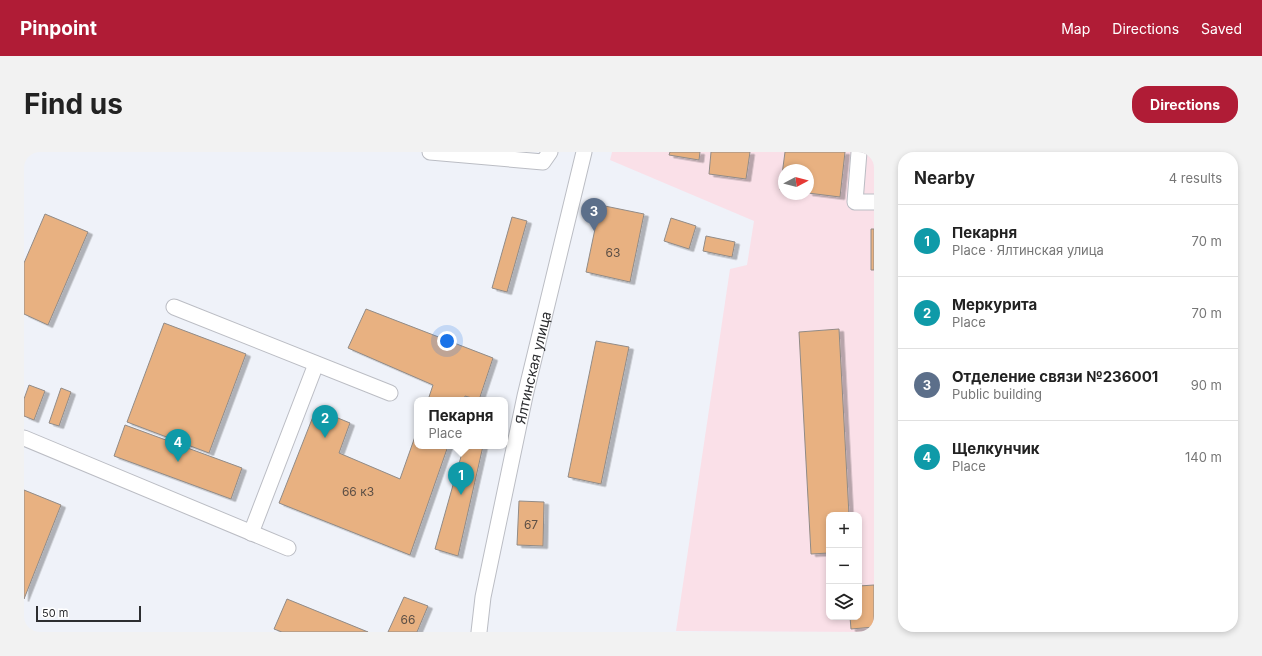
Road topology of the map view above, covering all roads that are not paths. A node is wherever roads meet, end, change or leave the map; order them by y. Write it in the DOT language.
graph roads {
  1 [pos="430,152"];
  2 [pos="550,152"];
  3 [pos="584,152"];
  4 [pos="859,152"];
  5 [pos="874,202"];
  6 [pos="174,307"];
  7 [pos="316,364"];
  8 [pos="390,393"];
  9 [pos="24,438"];
  10 [pos="251,533"];
  11 [pos="288,548"];
  12 [pos="479,632"];
  1 -- 2 [label="street"];
  3 -- 12 [label="street, Ялтинская улица"];
  4 -- 5 [label="street"];
  6 -- 7 [label="street"];
  7 -- 8 [label="street"];
  7 -- 10 [label="street"];
  9 -- 10 [label="street"];
  10 -- 11 [label="street"];
}
